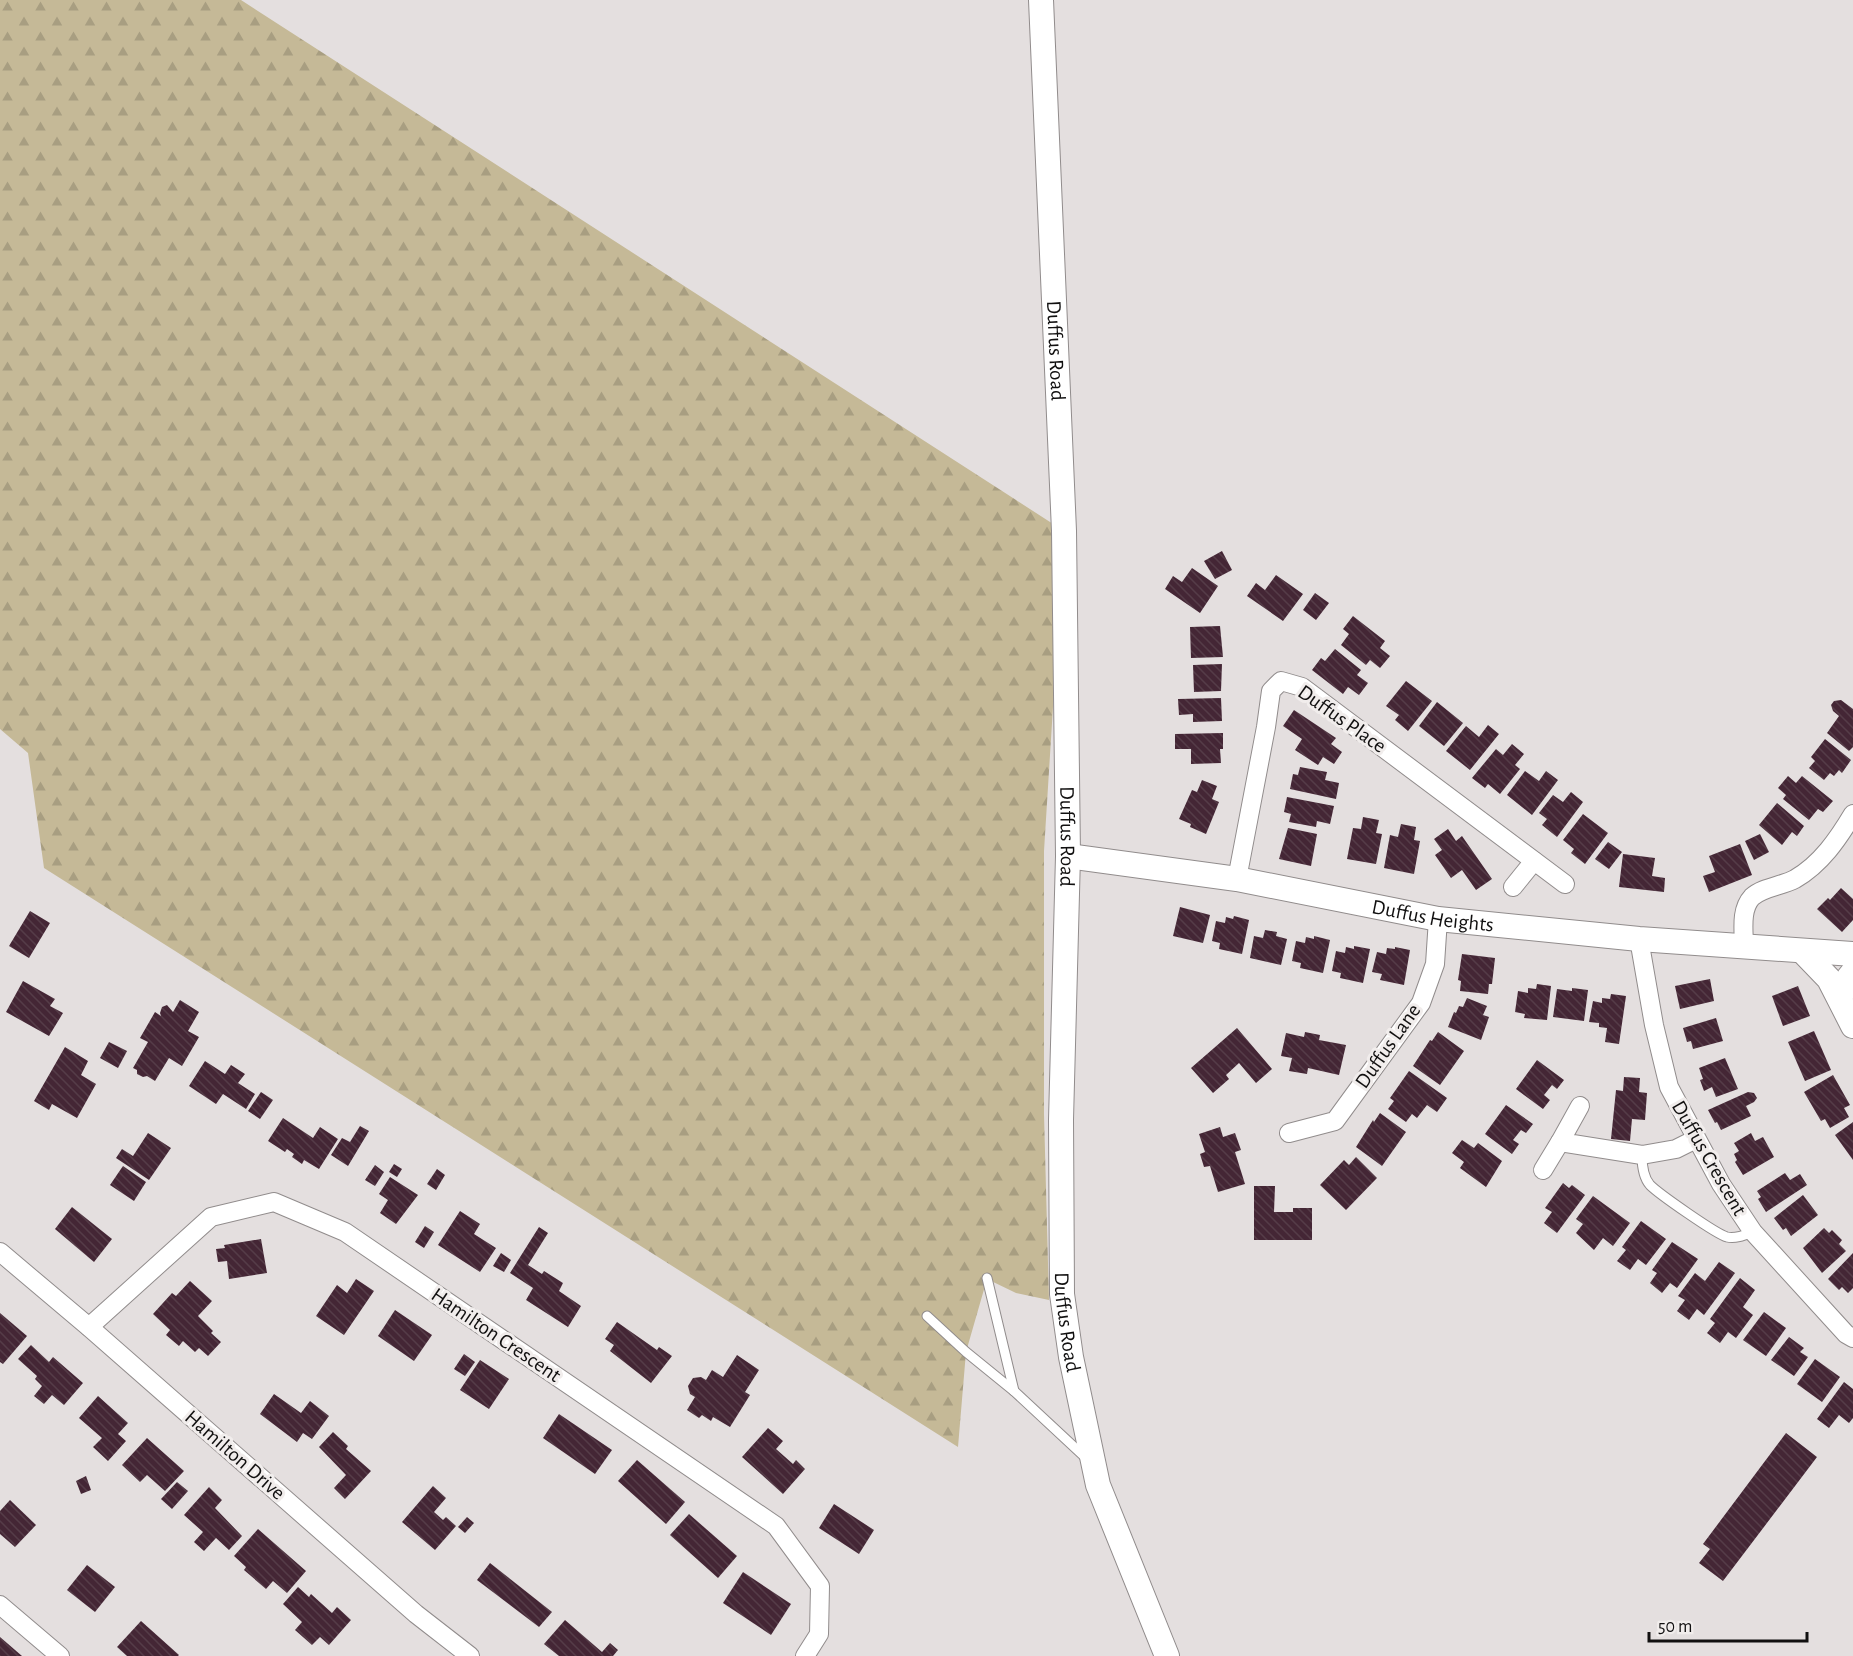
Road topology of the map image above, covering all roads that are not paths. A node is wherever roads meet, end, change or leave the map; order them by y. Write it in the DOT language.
graph roads {
  1 [pos="1041,0"];
  2 [pos="1853,814"];
  3 [pos="1068,856"];
  4 [pos="1534,861"];
  5 [pos="1237,879"];
  6 [pos="1565,885"];
  7 [pos="1513,887"];
  8 [pos="1438,919"];
  9 [pos="1639,939"];
  10 [pos="1744,946"];
  11 [pos="1803,952"];
  12 [pos="1853,954"];
  13 [pos="1853,972"];
  14 [pos="1840,998"];
  15 [pos="1853,1026"];
  16 [pos="1580,1106"];
  17 [pos="1289,1133"];
  18 [pos="1696,1139"];
  19 [pos="1560,1142"];
  20 [pos="1642,1155"];
  21 [pos="1543,1170"];
  22 [pos="1754,1232"];
  23 [pos="0,1252"];
  24 [pos="987,1278"];
  25 [pos="927,1316"];
  26 [pos="89,1327"];
  27 [pos="1853,1338"];
  28 [pos="1014,1391"];
  29 [pos="1092,1464"];
  30 [pos="0,1605"];
  31 [pos="60,1656"];
  32 [pos="470,1656"];
  33 [pos="805,1656"];
  34 [pos="1167,1656"];
  1 -- 3 [label="main road, Duffus Road"];
  2 -- 10 [label="street"];
  3 -- 5 [label="main road, Duffus Heights"];
  3 -- 29 [label="main road, Duffus Road"];
  4 -- 5 [label="street, Duffus Place"];
  4 -- 6 [label="street, Duffus Place"];
  4 -- 7 [label="street"];
  5 -- 8 [label="main road, Duffus Heights"];
  8 -- 9 [label="main road, Duffus Heights"];
  8 -- 17 [label="street, Duffus Lane"];
  9 -- 10 [label="main road, Duffus Heights"];
  9 -- 18 [label="street, Duffus Crescent"];
  10 -- 11 [label="main road, Duffus Heights"];
  11 -- 12 [label="main road, Duffus Heights"];
  11 -- 14 [label="main road"];
  13 -- 14 [label="main road"];
  14 -- 15 [label="main road"];
  16 -- 19 [label="street"];
  18 -- 20 [label="street"];
  18 -- 22 [label="street, Duffus Crescent"];
  19 -- 20 [label="street"];
  19 -- 21 [label="street"];
  20 -- 22 [label="lane"];
  22 -- 27 [label="street, Duffus Crescent"];
  23 -- 26 [label="street, Hamilton Drive"];
  24 -- 28 [label="lane"];
  25 -- 28 [label="lane"];
  26 -- 32 [label="street, Hamilton Drive"];
  26 -- 33 [label="street, Hamilton Crescent"];
  28 -- 29 [label="lane"];
  29 -- 34 [label="main road, Duffus Road"];
  30 -- 31 [label="street"];
}
